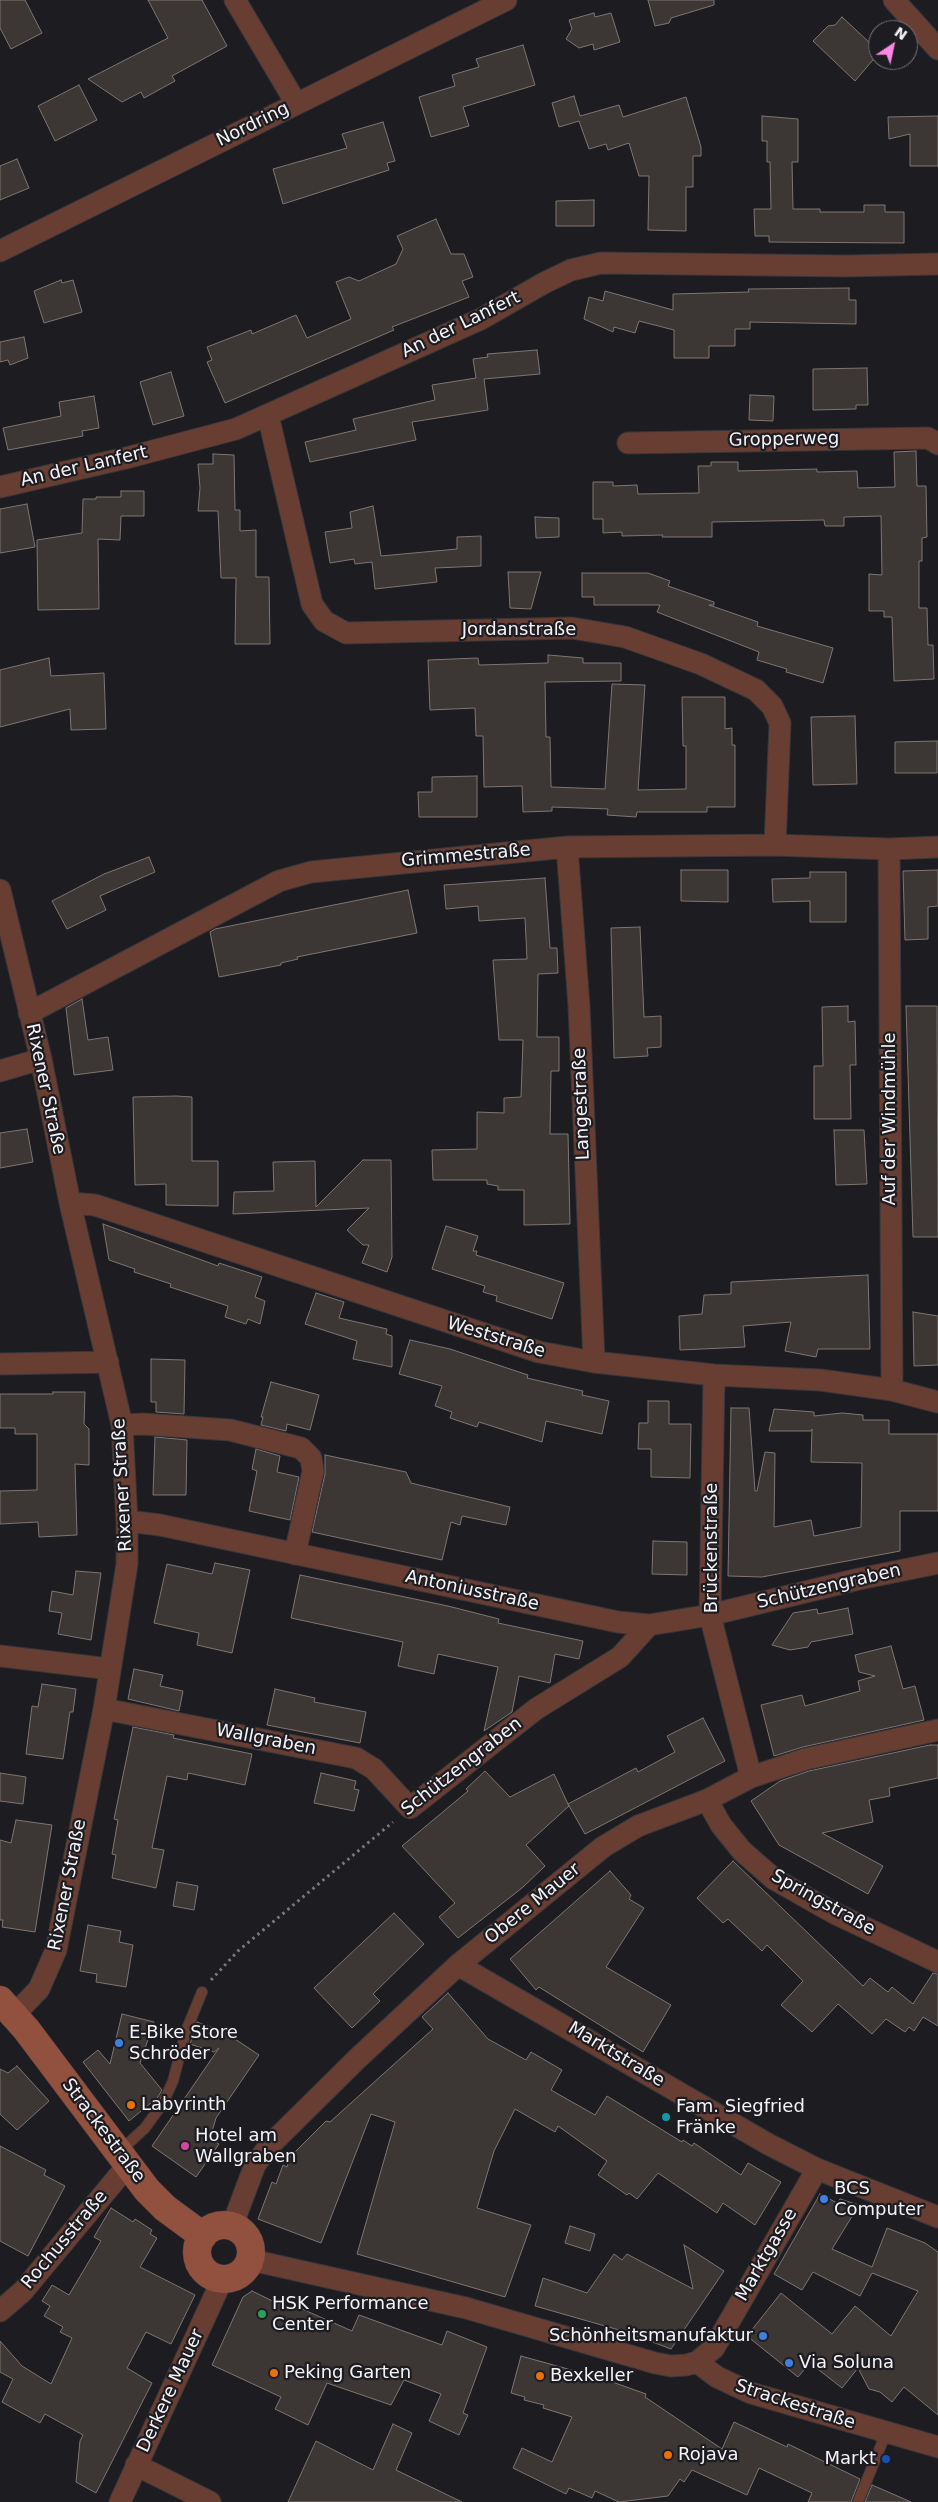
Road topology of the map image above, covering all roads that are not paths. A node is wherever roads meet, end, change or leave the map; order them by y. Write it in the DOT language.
graph roads {
  1 [pos="234,0"];
  2 [pos="506,0"];
  3 [pos="894,0"];
  4 [pos="938,49"];
  5 [pos="296,103"];
  6 [pos="0,251"];
  7 [pos="938,264"];
  8 [pos="268,415"];
  9 [pos="628,442"];
  10 [pos="938,444"];
  11 [pos="0,487"];
  12 [pos="775,845"];
  13 [pos="567,847"];
  14 [pos="938,847"];
  15 [pos="889,849"];
  16 [pos="0,890"];
  17 [pos="29,1013"];
  18 [pos="40,1059"];
  19 [pos="0,1071"];
  20 [pos="70,1203"];
  21 [pos="108,1362"];
  22 [pos="594,1362"];
  23 [pos="0,1364"];
  24 [pos="714,1375"];
  25 [pos="892,1390"];
  26 [pos="938,1402"];
  27 [pos="122,1425"];
  28 [pos="126,1521"];
  29 [pos="295,1554"];
  30 [pos="938,1563"];
  31 [pos="710,1615"];
  32 [pos="649,1625"];
  33 [pos="0,1656"];
  34 [pos="110,1669"];
  35 [pos="104,1709"];
  36 [pos="938,1730"];
  37 [pos="752,1777"];
  38 [pos="707,1800"];
  39 [pos="410,1808"];
  40 [pos="938,1962"];
  41 [pos="458,1965"];
  42 [pos="202,1992"];
  43 [pos="7,2007"];
  44 [pos="122,2159"];
  45 [pos="817,2169"];
  46 [pos="938,2217"];
  47 [pos="232,2226"];
  48 [pos="203,2236"];
  49 [pos="251,2260"];
  50 [pos="222,2280"];
  51 [pos="0,2310"];
  52 [pos="697,2362"];
  53 [pos="886,2433"];
  54 [pos="938,2447"];
  55 [pos="136,2465"];
  56 [pos="120,2502"];
  57 [pos="210,2502"];
  58 [pos="858,2502"];
  1 -- 5 [label="street"];
  2 -- 5 [label="street, Nordring"];
  3 -- 4 [label="street"];
  5 -- 6 [label="street, Nordring"];
  7 -- 8 [label="street, An der Lanfert"];
  8 -- 11 [label="street, An der Lanfert"];
  8 -- 12 [label="street, Jordanstraße"];
  9 -- 10 [label="street, Gropperweg"];
  12 -- 13 [label="street, Grimmestraße"];
  12 -- 15 [label="street, Grimmestraße"];
  13 -- 17 [label="street, Grimmestraße"];
  13 -- 22 [label="street, Langestraße"];
  14 -- 15 [label="street, Grimmestraße"];
  15 -- 25 [label="street, Auf der Windmühle"];
  16 -- 17 [label="street, Rixener Straße"];
  17 -- 18 [label="street, Rixener Straße"];
  18 -- 19 [label="street"];
  18 -- 20 [label="street, Rixener Straße"];
  20 -- 21 [label="street, Rixener Straße"];
  20 -- 22 [label="street, Weststraße"];
  21 -- 23 [label="street"];
  21 -- 27 [label="street, Rixener Straße"];
  22 -- 24 [label="street, Weststraße"];
  24 -- 25 [label="street, Weststraße"];
  24 -- 31 [label="street, Brückenstraße"];
  25 -- 26 [label="street, Weststraße"];
  27 -- 28 [label="street, Rixener Straße"];
  27 -- 29 [label="street"];
  28 -- 29 [label="street, Antoniusstraße"];
  28 -- 34 [label="street, Rixener Straße"];
  29 -- 32 [label="street, Antoniusstraße"];
  30 -- 31 [label="street, Schützengraben"];
  31 -- 32 [label="street, Schützengraben"];
  31 -- 37 [label="street, Brückenstraße"];
  32 -- 39 [label="street, Schützengraben"];
  33 -- 34 [label="street"];
  34 -- 35 [label="street, Rixener Straße"];
  35 -- 39 [label="street, Wallgraben"];
  35 -- 43 [label="street, Rixener Straße"];
  36 -- 37 [label="street, Obere Mauer"];
  37 -- 38 [label="street, Obere Mauer"];
  38 -- 40 [label="street, Springstraße"];
  38 -- 41 [label="street, Obere Mauer"];
  41 -- 45 [label="street, Marktstraße"];
  41 -- 47 [label="street, Obere Mauer"];
  42 -- 44 [label="lane"];
  43 -- 44 [label="street, Strackestraße"];
  44 -- 48 [label="street, Strackestraße"];
  44 -- 51 [label="street, Rochusstraße"];
  45 -- 46 [label="street, Marktstraße"];
  45 -- 52 [label="street, Marktgasse"];
  47 -- 48 [label="street"];
  47 -- 49 [label="street"];
  48 -- 50 [label="street"];
  49 -- 50 [label="street"];
  49 -- 52 [label="street"];
  50 -- 55 [label="street, Derkere Mauer"];
  52 -- 53 [label="street, Strackestraße"];
  53 -- 54 [label="street, Strackestraße"];
  53 -- 58 [label="lane"];
  55 -- 56 [label="street, Derkere Mauer"];
  55 -- 57 [label="street"];
}
